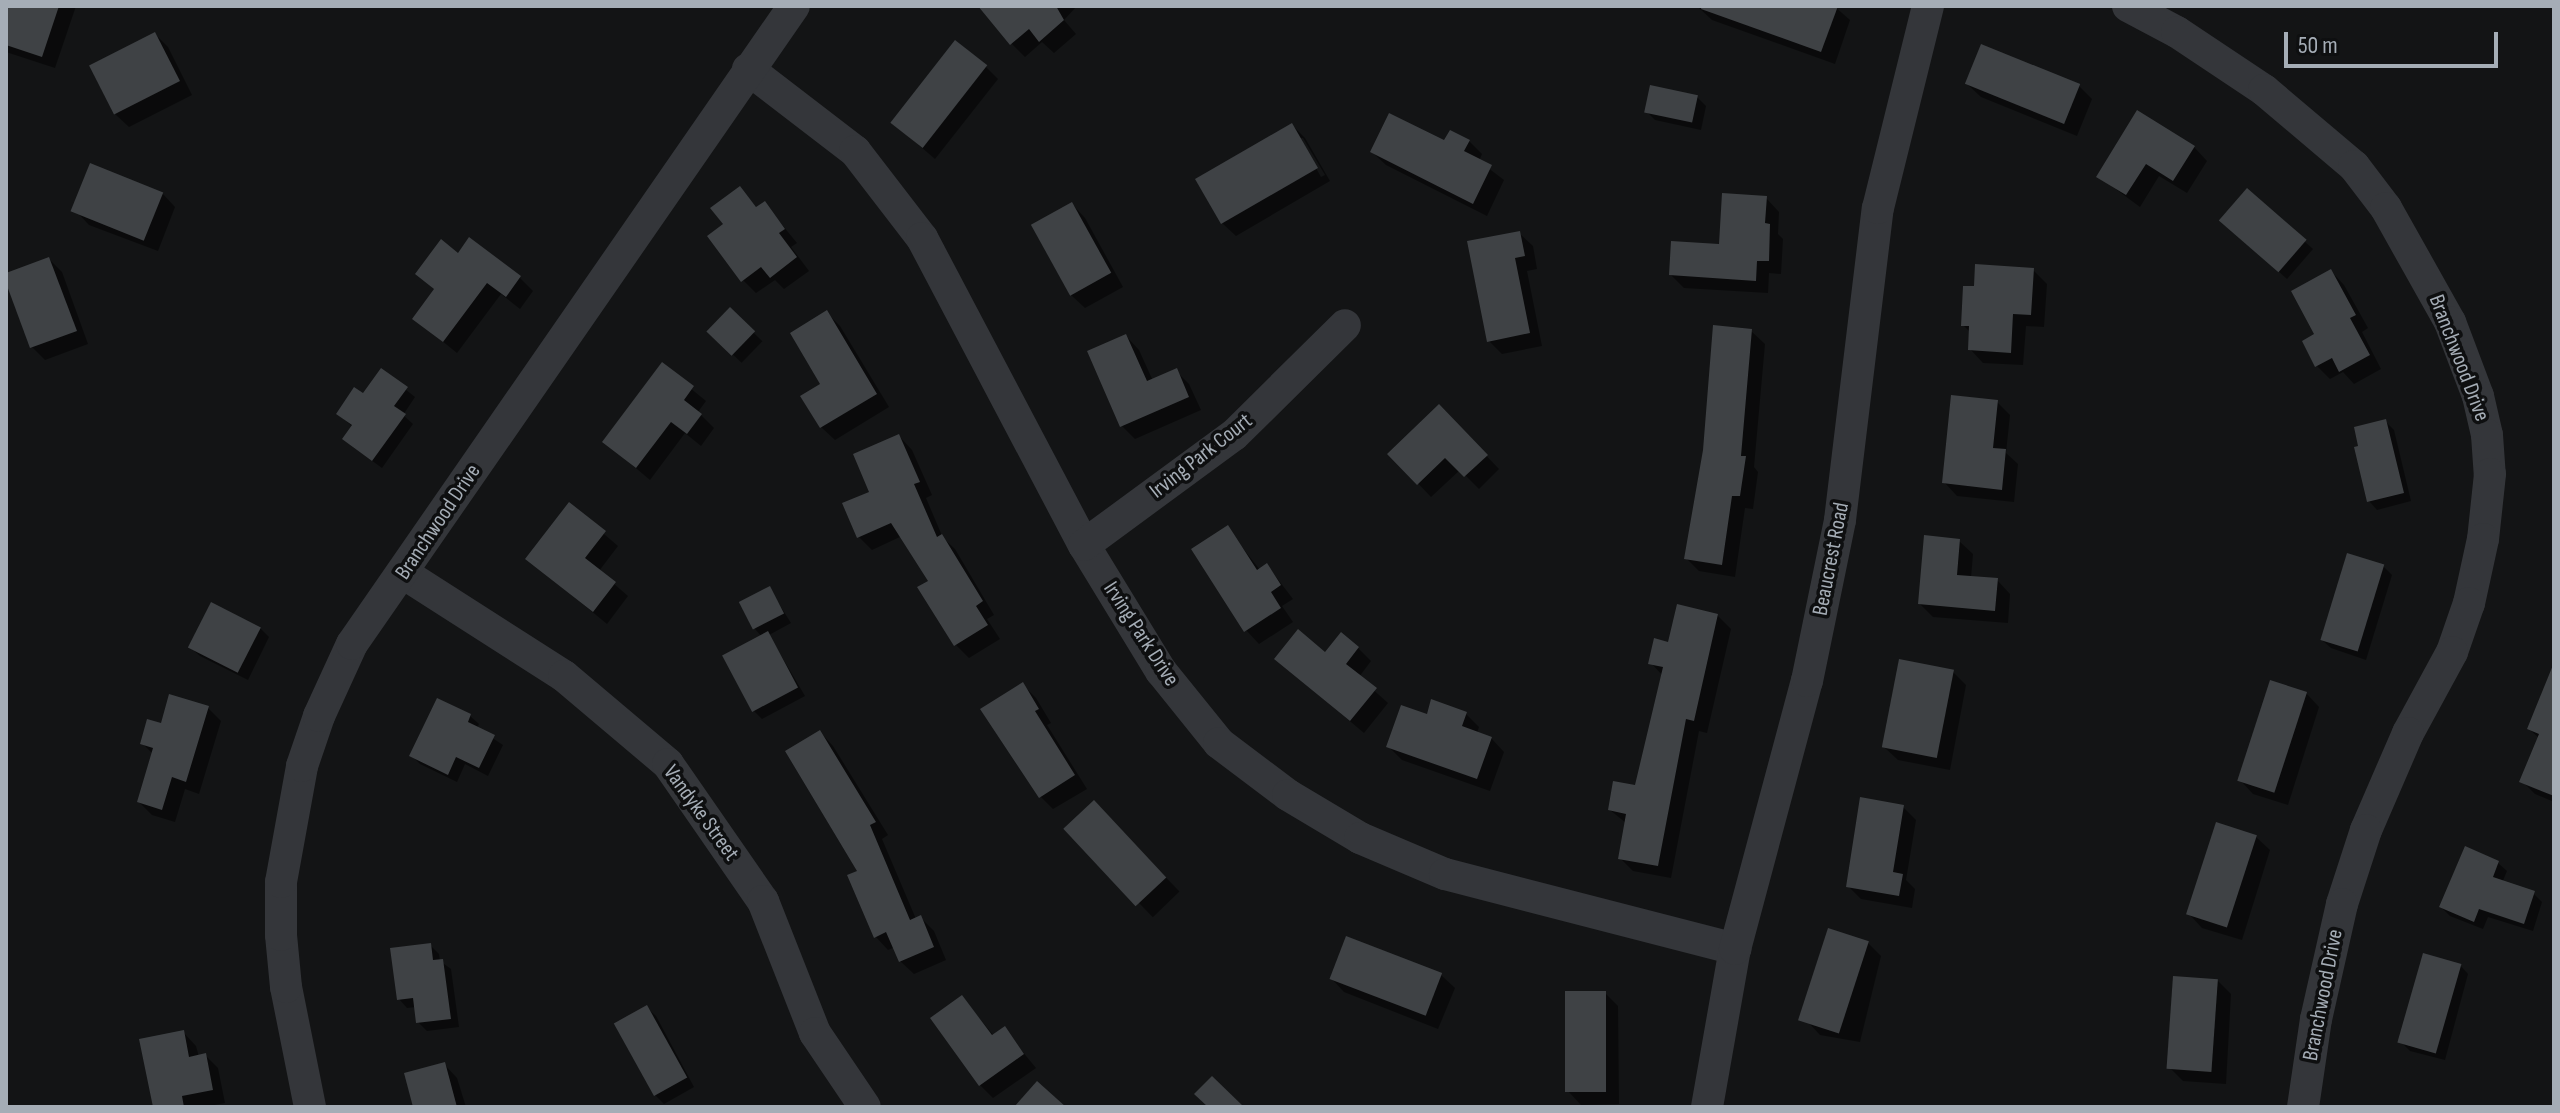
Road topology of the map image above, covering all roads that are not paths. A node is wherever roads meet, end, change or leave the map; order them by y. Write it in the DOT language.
graph roads {
  1 [pos="794,6"];
  2 [pos="1928,6"];
  3 [pos="2128,6"];
  4 [pos="748,69"];
  5 [pos="1345,325"];
  6 [pos="1084,545"];
  7 [pos="403,573"];
  8 [pos="1735,949"];
  9 [pos="310,1107"];
  10 [pos="865,1107"];
  11 [pos="1707,1107"];
  12 [pos="2303,1107"];
  1 -- 4 [label="street, Branchwood Drive"];
  2 -- 8 [label="street, Beaucrest Road"];
  3 -- 12 [label="street, Branchwood Drive"];
  4 -- 6 [label="street, Irving Park Drive"];
  4 -- 7 [label="street, Branchwood Drive"];
  5 -- 6 [label="street, Irving Park Court"];
  6 -- 8 [label="street, Irving Park Drive"];
  7 -- 9 [label="street, Branchwood Drive"];
  7 -- 10 [label="street, Vandyke Street"];
  8 -- 11 [label="street, Beaucrest Road"];
}
